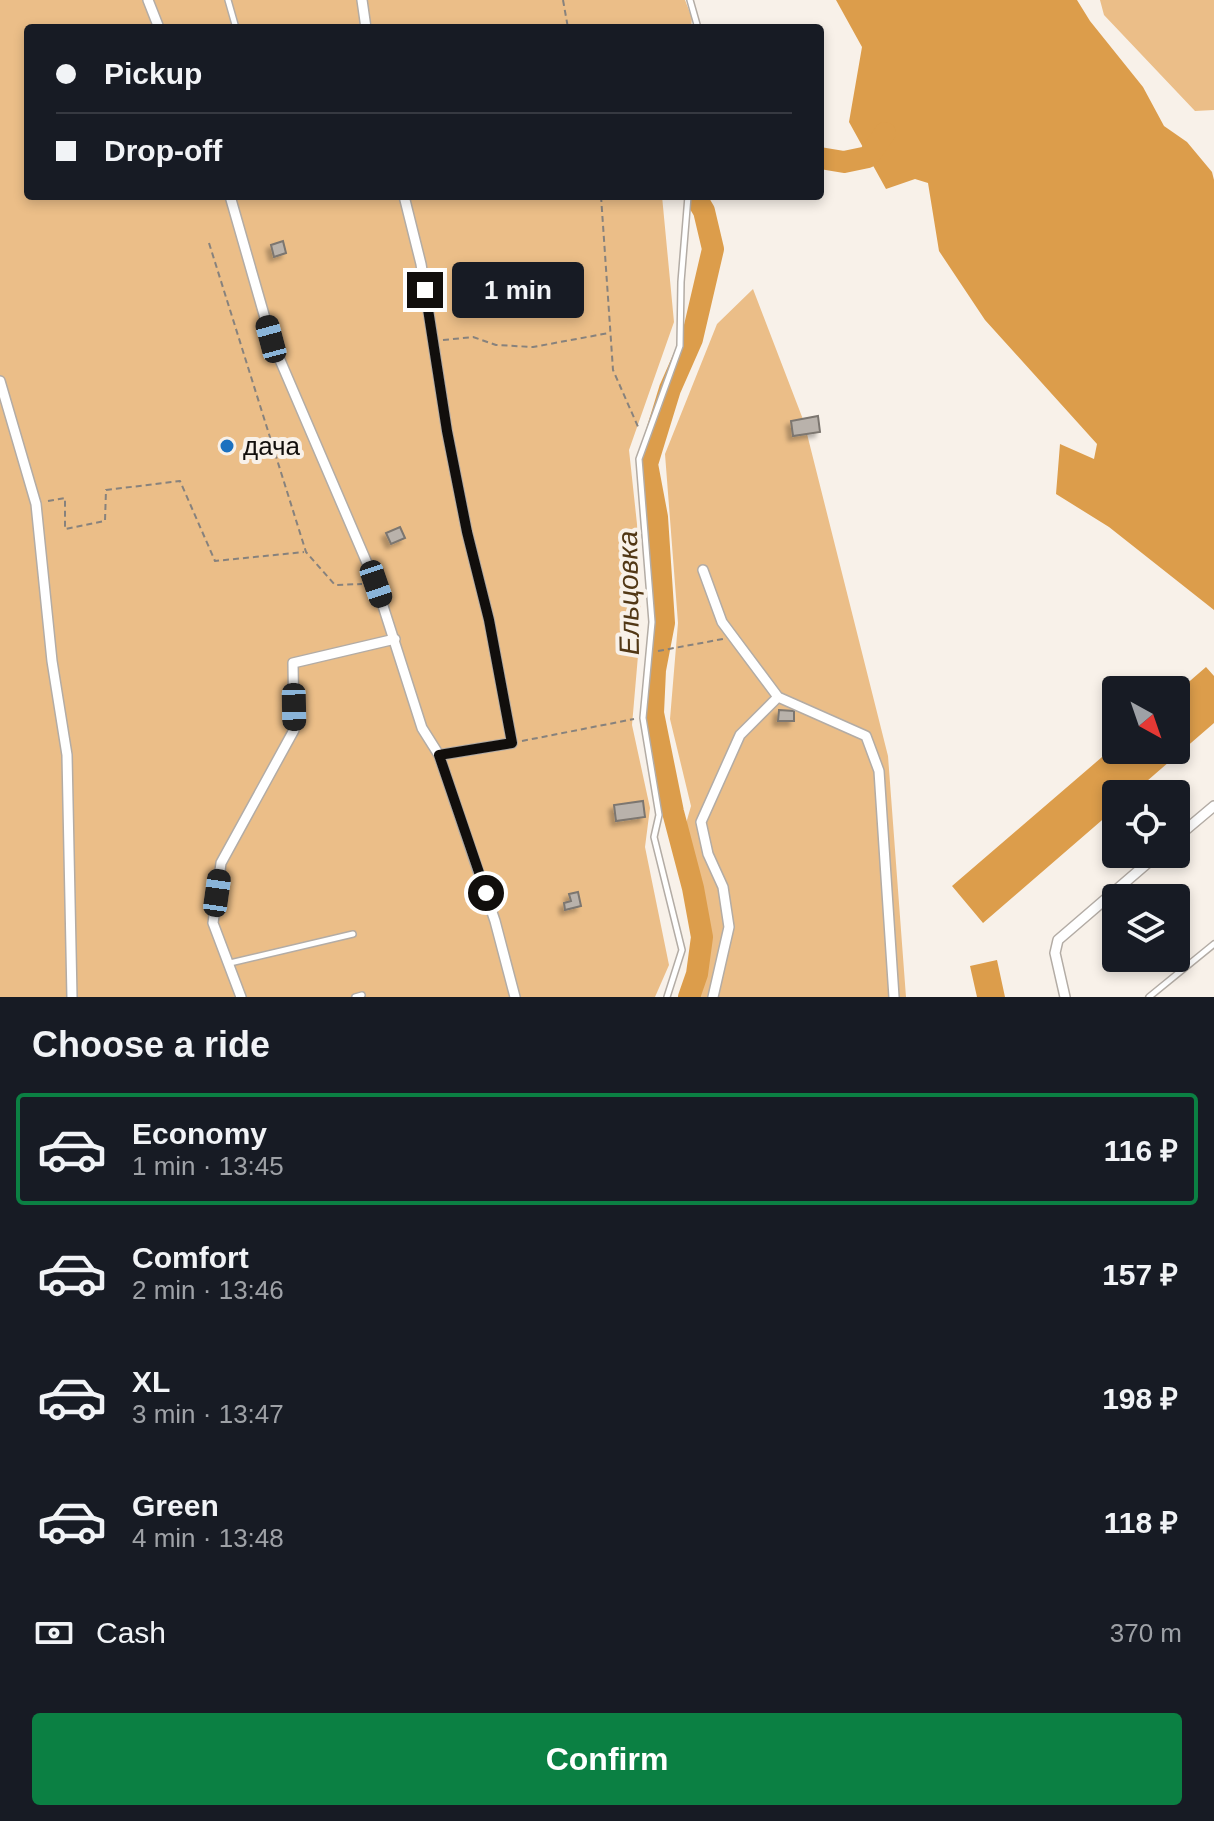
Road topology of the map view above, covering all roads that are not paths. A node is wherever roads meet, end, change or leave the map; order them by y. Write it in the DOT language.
graph roads {
  1 [pos="148,0"];
  2 [pos="228,0"];
  3 [pos="362,0"];
  4 [pos="690,0"];
  5 [pos="157,24"];
  6 [pos="235,24"];
  7 [pos="365,24"];
  8 [pos="697,24"];
  9 [pos="231,200"];
  10 [pos="405,200"];
  11 [pos="688,200"];
  12 [pos="0,381"];
  13 [pos="703,570"];
  14 [pos="395,639"];
  15 [pos="778,697"];
  16 [pos="439,755"];
  17 [pos="1214,806"];
  18 [pos="1190,826"];
  19 [pos="1142,868"];
  20 [pos="353,934"];
  21 [pos="1214,944"];
  22 [pos="230,963"];
  23 [pos="72,997"];
  24 [pos="241,997"];
  25 [pos="515,997"];
  26 [pos="667,997"];
  27 [pos="713,997"];
  28 [pos="894,997"];
  29 [pos="1065,997"];
  30 [pos="1149,997"];
  1 -- 5 [label="street"];
  2 -- 6 [label="lane"];
  3 -- 7 [label="street"];
  4 -- 8 [label="lane"];
  9 -- 14 [label="street"];
  10 -- 16 [label="street"];
  11 -- 26 [label="lane"];
  12 -- 23 [label="street"];
  13 -- 15 [label="street"];
  14 -- 16 [label="street"];
  14 -- 22 [label="street"];
  15 -- 27 [label="street"];
  15 -- 28 [label="street"];
  16 -- 25 [label="street"];
  17 -- 18 [label="street"];
  19 -- 29 [label="street"];
  20 -- 22 [label="lane"];
  21 -- 30 [label="lane"];
  22 -- 24 [label="street"];
}
